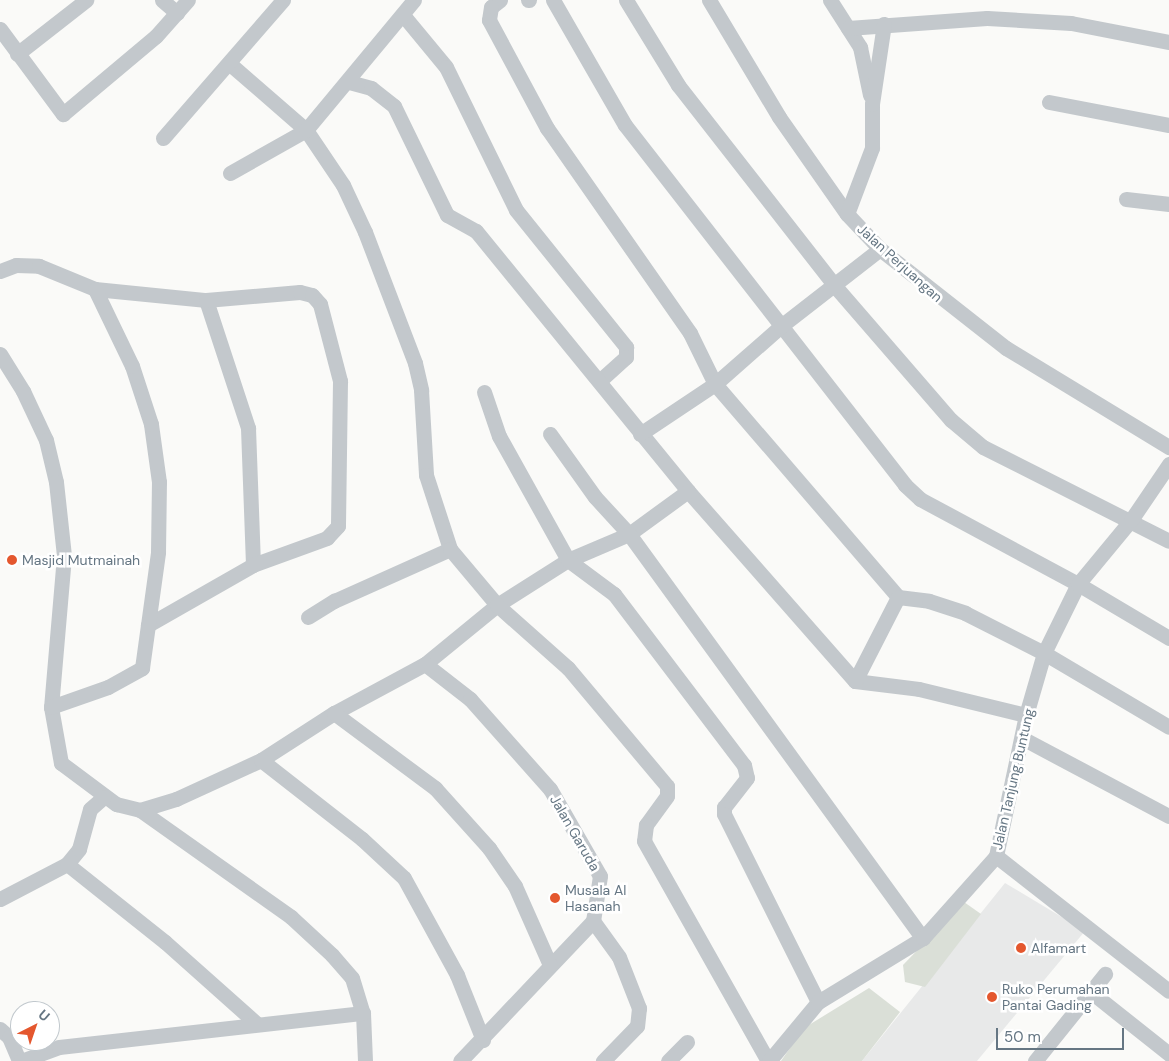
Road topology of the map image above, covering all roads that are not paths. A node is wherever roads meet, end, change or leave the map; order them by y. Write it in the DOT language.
graph roads {
  1 [pos="86,0"];
  2 [pos="162,0"];
  3 [pos="188,0"];
  4 [pos="283,0"];
  5 [pos="414,0"];
  6 [pos="500,0"];
  7 [pos="553,0"];
  8 [pos="626,0"];
  9 [pos="709,0"];
  10 [pos="830,0"];
  11 [pos="177,13"];
  12 [pos="402,15"];
  13 [pos="884,24"];
  14 [pos="848,28"];
  15 [pos="0,29"];
  16 [pos="1169,42"];
  17 [pos="17,54"];
  18 [pos="230,64"];
  19 [pos="349,82"];
  20 [pos="1049,102"];
  21 [pos="872,104"];
  22 [pos="1169,125"];
  23 [pos="306,130"];
  24 [pos="163,138"];
  25 [pos="230,173"];
  26 [pos="1126,199"];
  27 [pos="1169,204"];
  28 [pos="847,214"];
  29 [pos="880,249"];
  30 [pos="0,271"];
  31 [pos="834,285"];
  32 [pos="95,288"];
  33 [pos="206,300"];
  34 [pos="781,326"];
  35 [pos="0,354"];
  36 [pos="599,381"];
  37 [pos="715,384"];
  38 [pos="484,392"];
  39 [pos="550,434"];
  40 [pos="640,434"];
  41 [pos="1169,447"];
  42 [pos="1169,464"];
  43 [pos="688,491"];
  44 [pos="1131,520"];
  45 [pos="629,534"];
  46 [pos="1169,541"];
  47 [pos="450,549"];
  48 [pos="568,560"];
  49 [pos="253,565"];
  50 [pos="1078,584"];
  51 [pos="898,597"];
  52 [pos="497,605"];
  53 [pos="308,618"];
  54 [pos="148,626"];
  55 [pos="1169,638"];
  56 [pos="1044,653"];
  57 [pos="425,664"];
  58 [pos="855,681"];
  59 [pos="52,707"];
  60 [pos="334,713"];
  61 [pos="1026,715"];
  62 [pos="1169,727"];
  63 [pos="1022,738"];
  64 [pos="261,760"];
  65 [pos="104,796"];
  66 [pos="140,810"];
  67 [pos="1169,816"];
  68 [pos="996,856"];
  69 [pos="67,864"];
  70 [pos="0,899"];
  71 [pos="593,921"];
  72 [pos="923,938"];
  73 [pos="550,965"];
  74 [pos="1105,974"];
  75 [pos="1167,985"];
  76 [pos="1091,992"];
  77 [pos="818,1002"];
  78 [pos="363,1013"];
  79 [pos="256,1023"];
  80 [pos="0,1029"];
  81 [pos="483,1040"];
  82 [pos="687,1042"];
  83 [pos="1169,1054"];
  84 [pos="20,1061"];
  85 [pos="365,1061"];
  86 [pos="460,1061"];
  87 [pos="603,1061"];
  88 [pos="668,1061"];
  89 [pos="768,1061"];
  90 [pos="1035,1061"];
  1 -- 17 [label="street"];
  2 -- 11 [label="street"];
  3 -- 11 [label="street"];
  4 -- 18 [label="street"];
  5 -- 12 [label="street"];
  6 -- 37 [label="street"];
  7 -- 34 [label="street"];
  8 -- 31 [label="street"];
  9 -- 28 [label="street, Jalan Perjuangan"];
  10 -- 14 [label="street"];
  11 -- 17 [label="street"];
  12 -- 19 [label="street"];
  12 -- 36 [label="street"];
  13 -- 14 [label="street"];
  13 -- 16 [label="street"];
  13 -- 21 [label="street"];
  14 -- 21 [label="street"];
  15 -- 17 [label="street"];
  18 -- 23 [label="street"];
  18 -- 24 [label="street"];
  19 -- 23 [label="street"];
  19 -- 36 [label="street"];
  20 -- 22 [label="street"];
  21 -- 28 [label="street"];
  23 -- 25 [label="street"];
  23 -- 47 [label="street"];
  26 -- 27 [label="street"];
  28 -- 29 [label="street, Jalan Perjuangan"];
  29 -- 31 [label="street"];
  29 -- 41 [label="street, Jalan Perjuangan"];
  30 -- 32 [label="street"];
  31 -- 34 [label="street"];
  31 -- 44 [label="street"];
  32 -- 33 [label="street"];
  32 -- 54 [label="street"];
  33 -- 49 [label="street"];
  33 -- 49 [label="street"];
  34 -- 37 [label="street"];
  34 -- 50 [label="street"];
  35 -- 59 [label="street"];
  36 -- 40 [label="street"];
  37 -- 40 [label="street"];
  37 -- 51 [label="street"];
  38 -- 48 [label="street"];
  39 -- 45 [label="street"];
  40 -- 43 [label="street"];
  42 -- 44 [label="street, Jalan Tanjung Buntung"];
  43 -- 45 [label="street"];
  43 -- 58 [label="street"];
  44 -- 46 [label="street"];
  44 -- 50 [label="street, Jalan Tanjung Buntung"];
  45 -- 48 [label="street"];
  45 -- 72 [label="street"];
  47 -- 52 [label="street"];
  47 -- 53 [label="street"];
  48 -- 52 [label="street"];
  48 -- 77 [label="street"];
  49 -- 54 [label="street"];
  50 -- 55 [label="street"];
  50 -- 56 [label="street, Jalan Tanjung Buntung"];
  51 -- 56 [label="street"];
  51 -- 58 [label="street"];
  52 -- 57 [label="street"];
  52 -- 89 [label="street"];
  54 -- 59 [label="street"];
  56 -- 61 [label="street, Jalan Tanjung Buntung"];
  56 -- 62 [label="street"];
  57 -- 60 [label="street"];
  57 -- 71 [label="street, Jalan Garuda"];
  58 -- 61 [label="street"];
  59 -- 65 [label="street"];
  60 -- 64 [label="street"];
  60 -- 73 [label="street"];
  61 -- 63 [label="street, Jalan Tanjung Buntung"];
  63 -- 67 [label="street"];
  63 -- 68 [label="street, Jalan Tanjung Buntung"];
  64 -- 66 [label="street"];
  64 -- 81 [label="street"];
  65 -- 66 [label="street"];
  65 -- 69 [label="street"];
  66 -- 78 [label="street"];
  68 -- 72 [label="street, Jalan Tanjung Buntung"];
  68 -- 75 [label="street"];
  69 -- 70 [label="street"];
  69 -- 79 [label="street"];
  71 -- 73 [label="street"];
  71 -- 87 [label="street"];
  72 -- 77 [label="street, Jalan Tanjung Buntung"];
  73 -- 81 [label="street"];
  74 -- 76 [label="street"];
  76 -- 83 [label="street"];
  76 -- 90 [label="street"];
  77 -- 89 [label="street, Jalan Tanjung Buntung"];
  78 -- 79 [label="street"];
  78 -- 85 [label="street"];
  79 -- 84 [label="street"];
  80 -- 84 [label="street"];
  81 -- 86 [label="street"];
  82 -- 88 [label="street"];
}
